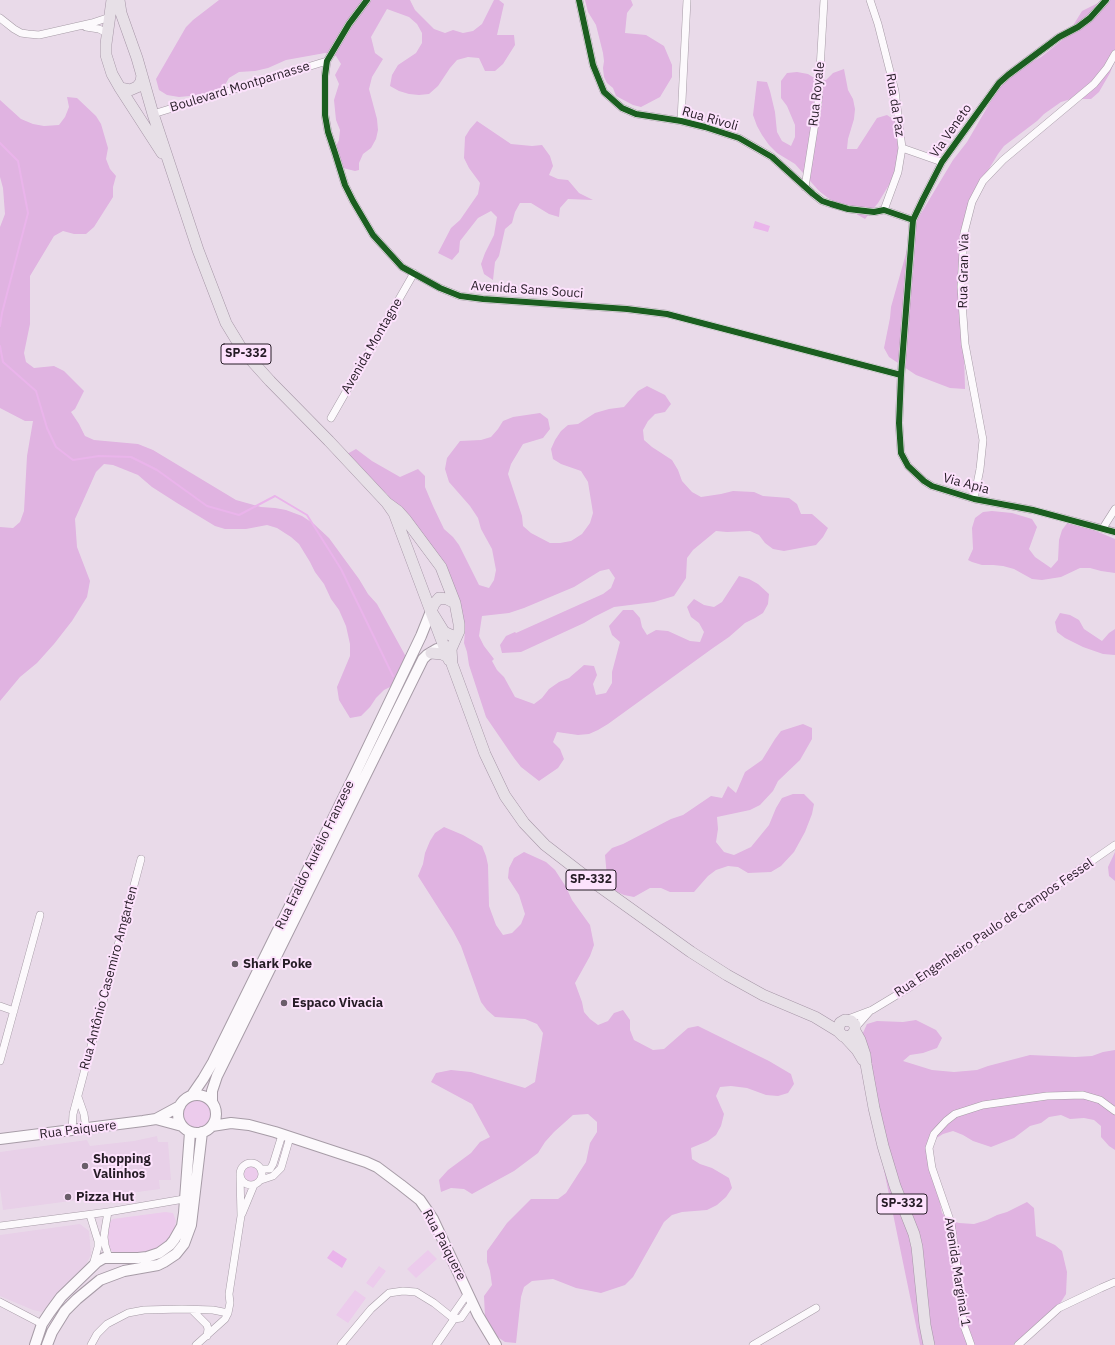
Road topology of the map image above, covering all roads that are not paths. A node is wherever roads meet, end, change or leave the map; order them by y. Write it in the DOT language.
graph roads {
  1 [pos="112,0"];
  2 [pos="119,0"];
  3 [pos="367,0"];
  4 [pos="579,0"];
  5 [pos="687,0"];
  6 [pos="824,0"];
  7 [pos="870,0"];
  8 [pos="1106,0"];
  9 [pos="110,17"];
  10 [pos="0,18"];
  11 [pos="78,27"];
  12 [pos="107,33"];
  13 [pos="1115,54"];
  14 [pos="328,61"];
  15 [pos="142,76"];
  16 [pos="120,88"];
  17 [pos="153,114"];
  18 [pos="680,121"];
  19 [pos="902,148"];
  20 [pos="942,162"];
  21 [pos="170,165"];
  22 [pos="805,187"];
  23 [pos="884,210"];
  24 [pos="913,220"];
  25 [pos="414,273"];
  26 [pos="901,375"];
  27 [pos="331,418"];
  28 [pos="974,499"];
  29 [pos="387,503"];
  30 [pos="1115,509"];
  31 [pos="1103,528"];
  32 [pos="1115,532"];
  33 [pos="455,603"];
  34 [pos="431,610"];
  35 [pos="457,634"];
  36 [pos="443,646"];
  37 [pos="430,653"];
  38 [pos="450,660"];
  39 [pos="1115,845"];
  40 [pos="141,859"];
  41 [pos="40,914"];
  42 [pos="0,1006"];
  43 [pos="872,1010"];
  44 [pos="14,1011"];
  45 [pos="847,1028"];
  46 [pos="0,1061"];
  47 [pos="192,1095"];
  48 [pos="78,1097"];
  49 [pos="180,1106"];
  50 [pos="214,1106"];
  51 [pos="1115,1111"];
  52 [pos="156,1119"];
  53 [pos="231,1123"];
  54 [pos="212,1126"];
  55 [pos="86,1129"];
  56 [pos="186,1129"];
  57 [pos="72,1131"];
  58 [pos="202,1132"];
  59 [pos="286,1136"];
  60 [pos="0,1139"];
  61 [pos="261,1169"];
  62 [pos="240,1176"];
  63 [pos="261,1180"];
  64 [pos="254,1185"];
  65 [pos="184,1198"];
  66 [pos="108,1212"];
  67 [pos="90,1214"];
  68 [pos="241,1216"];
  69 [pos="0,1226"];
  70 [pos="109,1258"];
  71 [pos="93,1265"];
  72 [pos="100,1280"];
  73 [pos="1115,1282"];
  74 [pos="470,1297"];
  75 [pos="0,1302"];
  76 [pos="816,1308"];
  77 [pos="192,1310"];
  78 [pos="228,1313"];
  79 [pos="454,1319"];
  80 [pos="42,1324"];
  81 [pos="206,1336"];
  82 [pos="35,1345"];
  83 [pos="47,1345"];
  84 [pos="90,1345"];
  85 [pos="196,1345"];
  86 [pos="341,1345"];
  87 [pos="436,1345"];
  88 [pos="496,1345"];
  89 [pos="753,1345"];
  90 [pos="929,1345"];
  91 [pos="971,1345"];
  92 [pos="1018,1345"];
  1 -- 9 [label="main road, SP-332"];
  2 -- 15 [label="main road, SP-332"];
  3 -- 14 [label="street, Avenida Sans Souci"];
  4 -- 18 [label="street, Rua Rivoli"];
  5 -- 18 [label="street"];
  6 -- 22 [label="street, Rua Royale"];
  7 -- 19 [label="street, Rua da Paz"];
  8 -- 20 [label="street, Via Veneto"];
  9 -- 11 [label="street"];
  9 -- 12 [label="main road, SP-332"];
  10 -- 11 [label="street"];
  11 -- 12 [label="street"];
  12 -- 16 [label="main road, SP-332"];
  13 -- 28 [label="street, Rua Gran Via"];
  14 -- 17 [label="street, Boulevard Montparnasse"];
  14 -- 25 [label="street, Avenida Sans Souci"];
  15 -- 16 [label="main road"];
  15 -- 17 [label="main road, SP-332"];
  16 -- 21 [label="main road, SP-332"];
  17 -- 21 [label="main road, SP-332"];
  18 -- 22 [label="street, Rua Rivoli"];
  19 -- 20 [label="street, Via Veneto"];
  19 -- 23 [label="street, Rua da Paz"];
  20 -- 24 [label="street, Via Veneto"];
  21 -- 29 [label="main road, SP-332"];
  22 -- 23 [label="street, Rua Rivoli"];
  23 -- 24 [label="street, Rua Rivoli"];
  24 -- 26 [label="street, Via Veneto"];
  25 -- 26 [label="street, Avenida Sans Souci"];
  25 -- 27 [label="street, Avenida Montagne"];
  26 -- 28 [label="street, Via Apia"];
  28 -- 31 [label="street, Via Apia"];
  29 -- 33 [label="main road, SP-332"];
  29 -- 34 [label="main road, SP-332"];
  30 -- 31 [label="street"];
  31 -- 32 [label="street, Via Apia"];
  33 -- 34 [label="main road"];
  33 -- 35 [label="main road, SP-332"];
  34 -- 35 [label="main road"];
  34 -- 36 [label="main road, SP-332"];
  34 -- 47 [label="main road, Rua Eraldo Aurélio Franzese"];
  35 -- 36 [label="main road"];
  35 -- 38 [label="main road, SP-332"];
  36 -- 37 [label="main road, Rua Eraldo Aurélio Franzese"];
  36 -- 38 [label="main road, SP-332"];
  37 -- 38 [label="main road"];
  37 -- 50 [label="main road, Rua Eraldo Aurélio Franzese"];
  38 -- 45 [label="main road, SP-332"];
  39 -- 43 [label="street, Rua Engenheiro Paulo de Campos Fessel"];
  40 -- 48 [label="street, Rua Antônio Casemiro Amgarten"];
  41 -- 44 [label="street"];
  42 -- 44 [label="street"];
  43 -- 45 [label="street, Rua Engenheiro Paulo de Campos Fessel"];
  43 -- 45 [label="street, Rua Engenheiro Paulo de Campos Fessel"];
  44 -- 46 [label="street"];
  45 -- 90 [label="main road, SP-332"];
  47 -- 49 [label="main road"];
  47 -- 50 [label="main road"];
  48 -- 55 [label="street"];
  48 -- 57 [label="street, Rua Antônio Casemiro Amgarten"];
  49 -- 52 [label="main road, Rua Paiquere"];
  49 -- 56 [label="main road"];
  50 -- 53 [label="main road"];
  50 -- 54 [label="main road"];
  51 -- 91 [label="street, Avenida Marginal 1"];
  52 -- 55 [label="main road, Rua Paiquere"];
  52 -- 56 [label="main road, Rua Paiquere"];
  53 -- 54 [label="main road, Rua Paiquere"];
  53 -- 59 [label="main road, Rua Paiquere"];
  54 -- 58 [label="main road"];
  55 -- 57 [label="main road, Rua Paiquere"];
  56 -- 58 [label="main road"];
  56 -- 65 [label="main road"];
  57 -- 60 [label="main road, Rua Paiquere"];
  58 -- 72 [label="main road"];
  59 -- 61 [label="street"];
  59 -- 63 [label="street"];
  59 -- 74 [label="main road, Rua Paiquere"];
  61 -- 62 [label="street"];
  61 -- 63 [label="street"];
  62 -- 64 [label="street"];
  62 -- 68 [label="street"];
  63 -- 64 [label="street"];
  64 -- 68 [label="street"];
  65 -- 66 [label="street"];
  65 -- 70 [label="main road"];
  66 -- 67 [label="street"];
  66 -- 70 [label="street"];
  67 -- 69 [label="street"];
  67 -- 71 [label="street"];
  68 -- 78 [label="street"];
  70 -- 71 [label="main road"];
  70 -- 72 [label="main road"];
  71 -- 80 [label="main road"];
  72 -- 83 [label="main road"];
  73 -- 92 [label="street"];
  74 -- 79 [label="street"];
  74 -- 88 [label="main road, Rua Paiquere"];
  75 -- 80 [label="street"];
  76 -- 89 [label="street"];
  77 -- 78 [label="street"];
  77 -- 81 [label="street"];
  77 -- 84 [label="street"];
  78 -- 81 [label="street"];
  79 -- 86 [label="street"];
  79 -- 87 [label="street"];
  80 -- 82 [label="main road"];
  81 -- 85 [label="street"];
}
